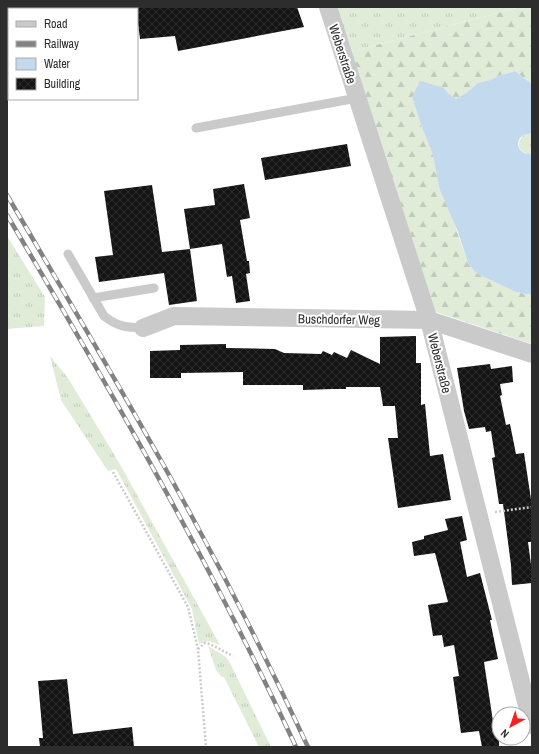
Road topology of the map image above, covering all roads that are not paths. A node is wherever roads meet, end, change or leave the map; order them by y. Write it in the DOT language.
graph roads {
  1 [pos="328,7"];
  2 [pos="357,98"];
  3 [pos="196,128"];
  4 [pos="68,254"];
  5 [pos="154,288"];
  6 [pos="93,298"];
  7 [pos="429,320"];
  8 [pos="143,328"];
  9 [pos="532,354"];
  10 [pos="532,725"];
  1 -- 2 [label="street, Weberstraße"];
  2 -- 3 [label="lane"];
  2 -- 7 [label="street, Weberstraße"];
  4 -- 6 [label="lane"];
  5 -- 6 [label="lane"];
  6 -- 8 [label="lane"];
  7 -- 8 [label="street, Buschdorfer Weg"];
  7 -- 9 [label="street, Buschdorfer Weg"];
  7 -- 10 [label="street, Weberstraße"];
}
